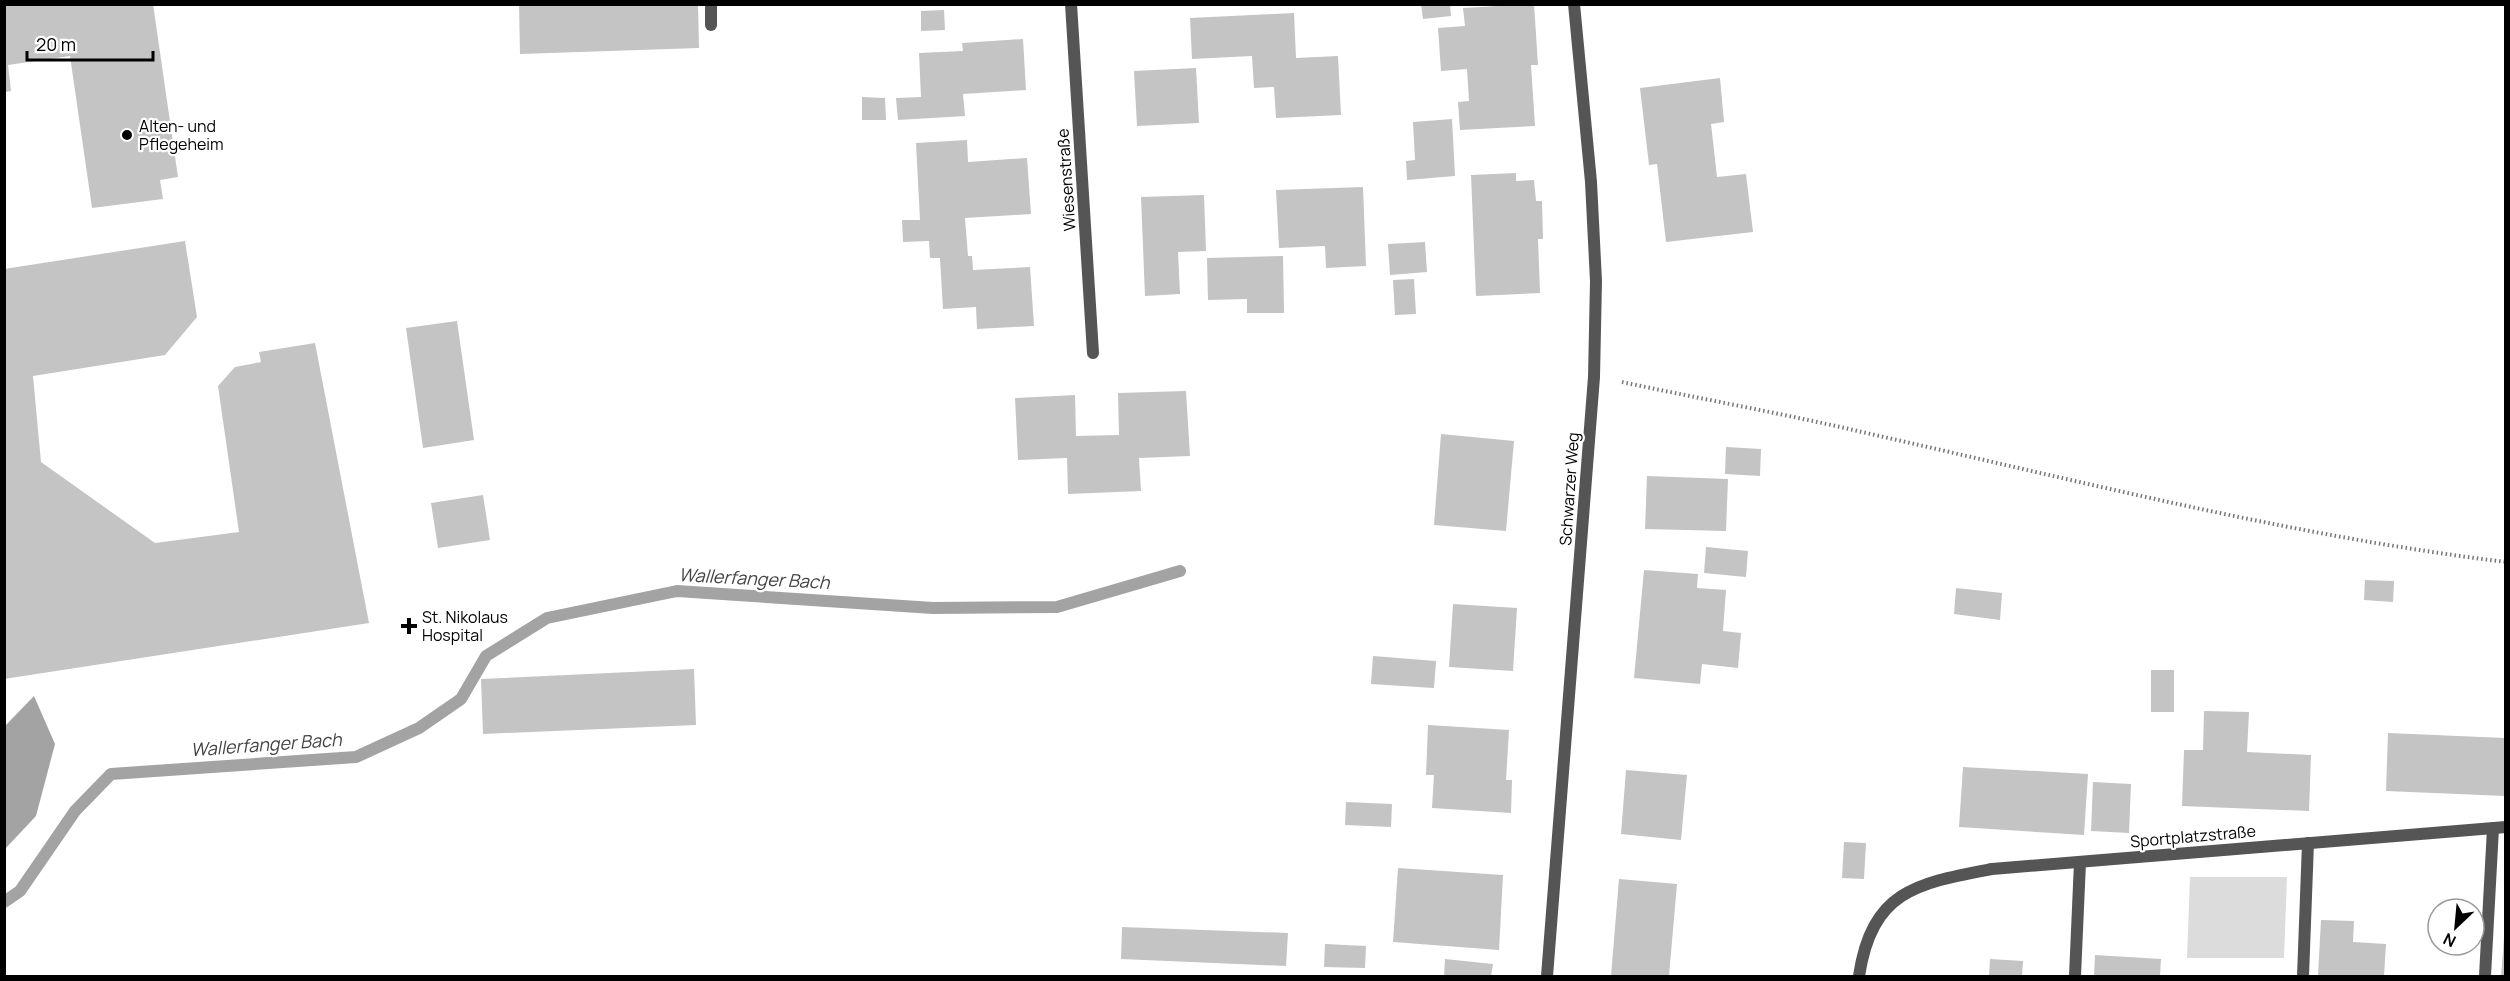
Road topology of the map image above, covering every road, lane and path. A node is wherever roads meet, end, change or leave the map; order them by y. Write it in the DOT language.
graph roads {
  1 [pos="711,4"];
  2 [pos="1071,4"];
  3 [pos="1574,4"];
  4 [pos="711,25"];
  5 [pos="1093,353"];
  6 [pos="1594,377"];
  7 [pos="2505,562"];
  8 [pos="2499,828"];
  9 [pos="2308,843"];
  10 [pos="2080,862"];
  11 [pos="1547,976"];
  12 [pos="1859,976"];
  13 [pos="2075,976"];
  14 [pos="2303,976"];
  15 [pos="2485,976"];
  1 -- 4 [label="street"];
  2 -- 5 [label="street, Wiesenstraße"];
  3 -- 6 [label="street, Schwarzer Weg"];
  6 -- 7 [label="path"];
  6 -- 11 [label="street, Schwarzer Weg"];
  8 -- 9 [label="street, Sportplatzstraße"];
  8 -- 15 [label="street, Sportplatzstraße"];
  9 -- 10 [label="street, Sportplatzstraße"];
  9 -- 14 [label="street"];
  10 -- 12 [label="street, Sportplatzstraße"];
  10 -- 13 [label="street"];
}
